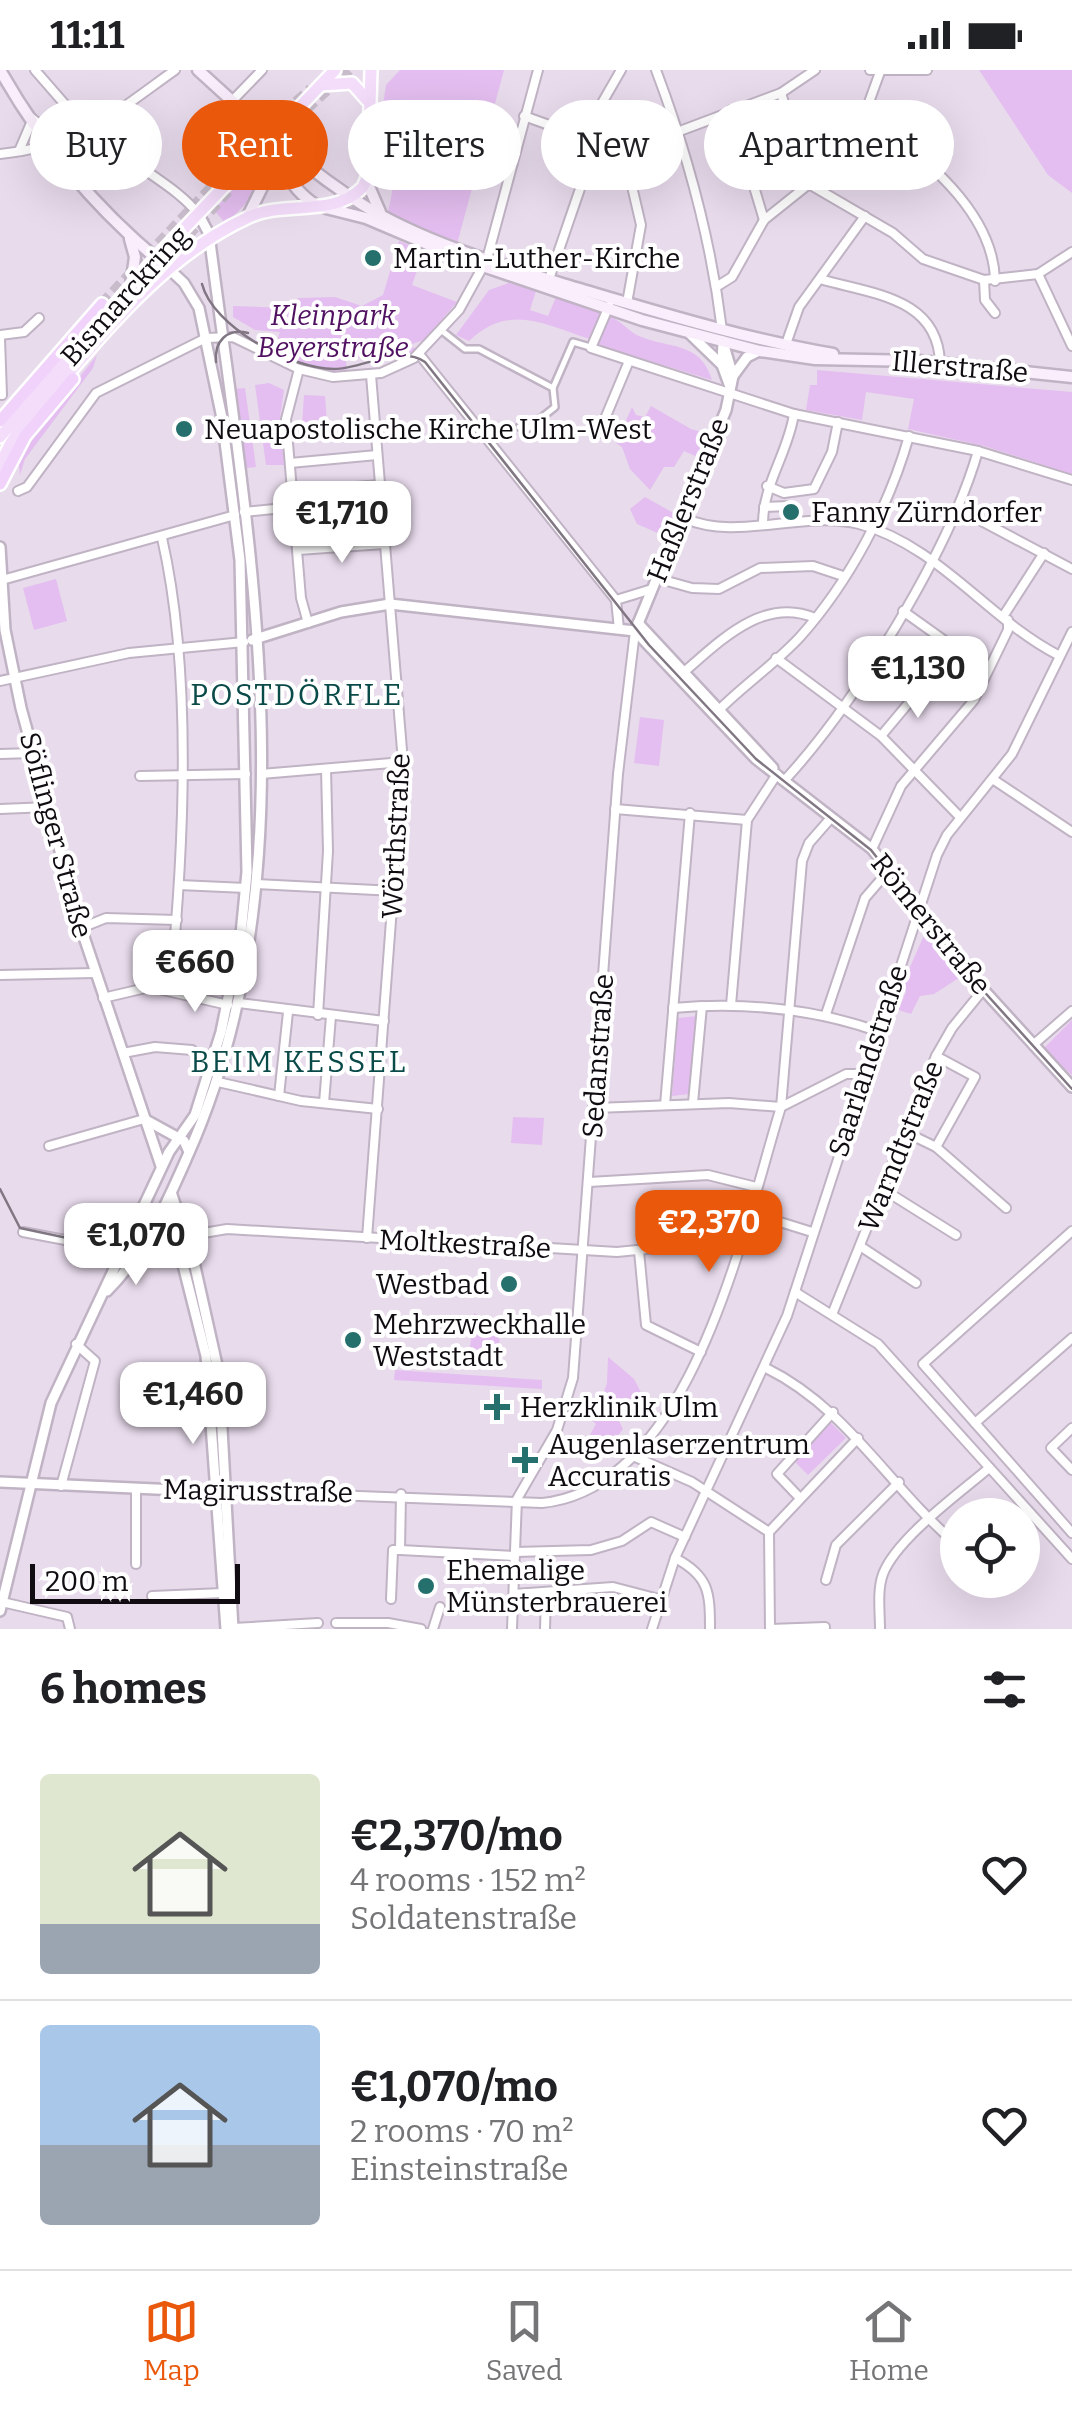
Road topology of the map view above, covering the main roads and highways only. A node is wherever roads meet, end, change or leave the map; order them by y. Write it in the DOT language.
graph roads {
  1 [pos="0,70"];
  2 [pos="198,70"];
  3 [pos="370,70"];
  4 [pos="328,75"];
  5 [pos="231,100"];
  6 [pos="306,100"];
  7 [pos="368,100"];
  8 [pos="328,180"];
  9 [pos="222,190"];
  10 [pos="262,190"];
  11 [pos="302,190"];
  12 [pos="359,190"];
  13 [pos="370,190"];
  14 [pos="352,197"];
  15 [pos="322,207"];
  16 [pos="384,216"];
  17 [pos="247,218"];
  18 [pos="128,233"];
  19 [pos="156,258"];
  20 [pos="485,263"];
  21 [pos="168,268"];
  22 [pos="548,284"];
  23 [pos="131,286"];
  24 [pos="102,304"];
  25 [pos="722,336"];
  26 [pos="849,359"];
  27 [pos="1072,377"];
  28 [pos="73,379"];
  29 [pos="0,421"];
  30 [pos="0,436"];
  31 [pos="0,470"];
  32 [pos="0,484"];
  1 -- 18 [label="main road"];
  2 -- 5 [label="main road"];
  3 -- 4 [label="main road"];
  3 -- 7 [label="main road"];
  4 -- 6 [label="main road, Bismarckring"];
  4 -- 7 [label="main road"];
  8 -- 14 [label="main road"];
  9 -- 19 [label="main road, Bismarckring"];
  10 -- 17 [label="main road"];
  11 -- 15 [label="main road"];
  12 -- 14 [label="main road"];
  13 -- 16 [label="main road"];
  14 -- 15 [label="main road, Bismarckring"];
  14 -- 16 [label="main road"];
  15 -- 17 [label="main road, Bismarckring"];
  15 -- 20 [label="main road"];
  16 -- 20 [label="main road"];
  17 -- 21 [label="main road, Bismarckring"];
  18 -- 19 [label="main road"];
  18 -- 23 [label="main road"];
  19 -- 21 [label="main road"];
  19 -- 23 [label="main road, Bismarckring"];
  20 -- 22 [label="main road"];
  21 -- 31 [label="main road, Bismarckring"];
  22 -- 25 [label="main road"];
  22 -- 25 [label="main road"];
  23 -- 30 [label="main road, Bismarckring"];
  24 -- 29 [label="highway"];
  25 -- 26 [label="main road, Illerstraße"];
  25 -- 26 [label="main road, Illerstraße"];
  26 -- 27 [label="main road, Illerstraße"];
  28 -- 32 [label="highway"];
}
